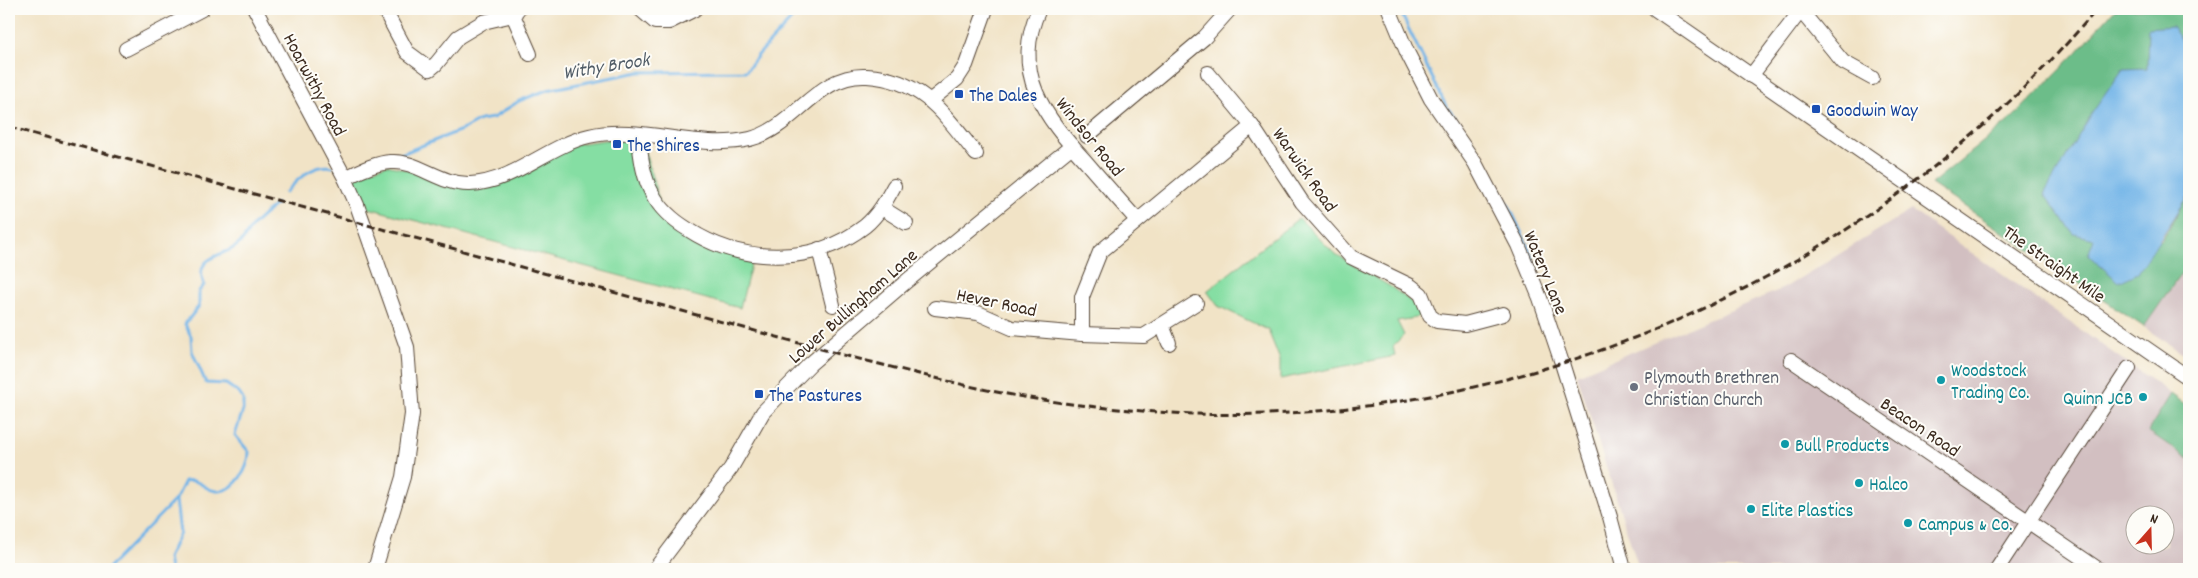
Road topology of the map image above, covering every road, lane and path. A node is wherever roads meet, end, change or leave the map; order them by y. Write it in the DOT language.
graph roads {
  1 [pos="202,9"];
  2 [pos="255,9"];
  3 [pos="640,9"];
  4 [pos="694,9"];
  5 [pos="986,9"];
  6 [pos="1039,9"];
  7 [pos="1230,9"];
  8 [pos="1390,9"];
  9 [pos="1655,9"];
  10 [pos="1802,10"];
  11 [pos="385,12"];
  12 [pos="515,12"];
  13 [pos="126,49"];
  14 [pos="530,54"];
  15 [pos="1208,73"];
  16 [pos="1751,76"];
  17 [pos="1872,78"];
  18 [pos="931,100"];
  19 [pos="1252,126"];
  20 [pos="638,134"];
  21 [pos="1087,136"];
  22 [pos="1072,146"];
  23 [pos="976,154"];
  24 [pos="345,178"];
  25 [pos="894,186"];
  26 [pos="882,208"];
  27 [pos="1137,220"];
  28 [pos="906,223"];
  29 [pos="820,249"];
  30 [pos="1196,303"];
  31 [pos="834,305"];
  32 [pos="935,308"];
  33 [pos="1503,314"];
  34 [pos="1162,325"];
  35 [pos="1082,334"];
  36 [pos="1169,343"];
  37 [pos="1791,360"];
  38 [pos="2130,368"];
  39 [pos="2189,378"];
  40 [pos="2029,523"];
  41 [pos="376,569"];
  42 [pos="655,569"];
  43 [pos="1624,569"];
  44 [pos="1997,569"];
  45 [pos="2098,569"];
  1 -- 13 [label="street"];
  2 -- 24 [label="street, Hoarwithy Road"];
  3 -- 4 [label="street"];
  5 -- 18 [label="street"];
  6 -- 22 [label="street, Windsor Road"];
  7 -- 21 [label="street"];
  8 -- 43 [label="street, Watery Lane"];
  9 -- 16 [label="street, The Straight Mile"];
  10 -- 16 [label="street"];
  10 -- 17 [label="street"];
  11 -- 12 [label="street"];
  12 -- 14 [label="street"];
  15 -- 19 [label="street, Warwick Road"];
  16 -- 39 [label="street, The Straight Mile"];
  18 -- 20 [label="street"];
  18 -- 23 [label="street"];
  19 -- 27 [label="street, Warwick Road"];
  19 -- 33 [label="street, Warwick Road"];
  20 -- 24 [label="street"];
  20 -- 29 [label="street"];
  22 -- 27 [label="street, Windsor Road"];
  22 -- 42 [label="street, Lower Bullingham Lane"];
  24 -- 41 [label="street, Hoarwithy Road"];
  25 -- 26 [label="street"];
  26 -- 28 [label="street"];
  26 -- 29 [label="street"];
  27 -- 35 [label="street"];
  29 -- 31 [label="street"];
  30 -- 34 [label="street, Hever Road"];
  32 -- 35 [label="street, Hever Road"];
  34 -- 35 [label="street, Hever Road"];
  34 -- 36 [label="street"];
  37 -- 40 [label="street, Beacon Road"];
  38 -- 40 [label="street"];
  40 -- 44 [label="street"];
  40 -- 45 [label="street, Beacon Road"];
}
